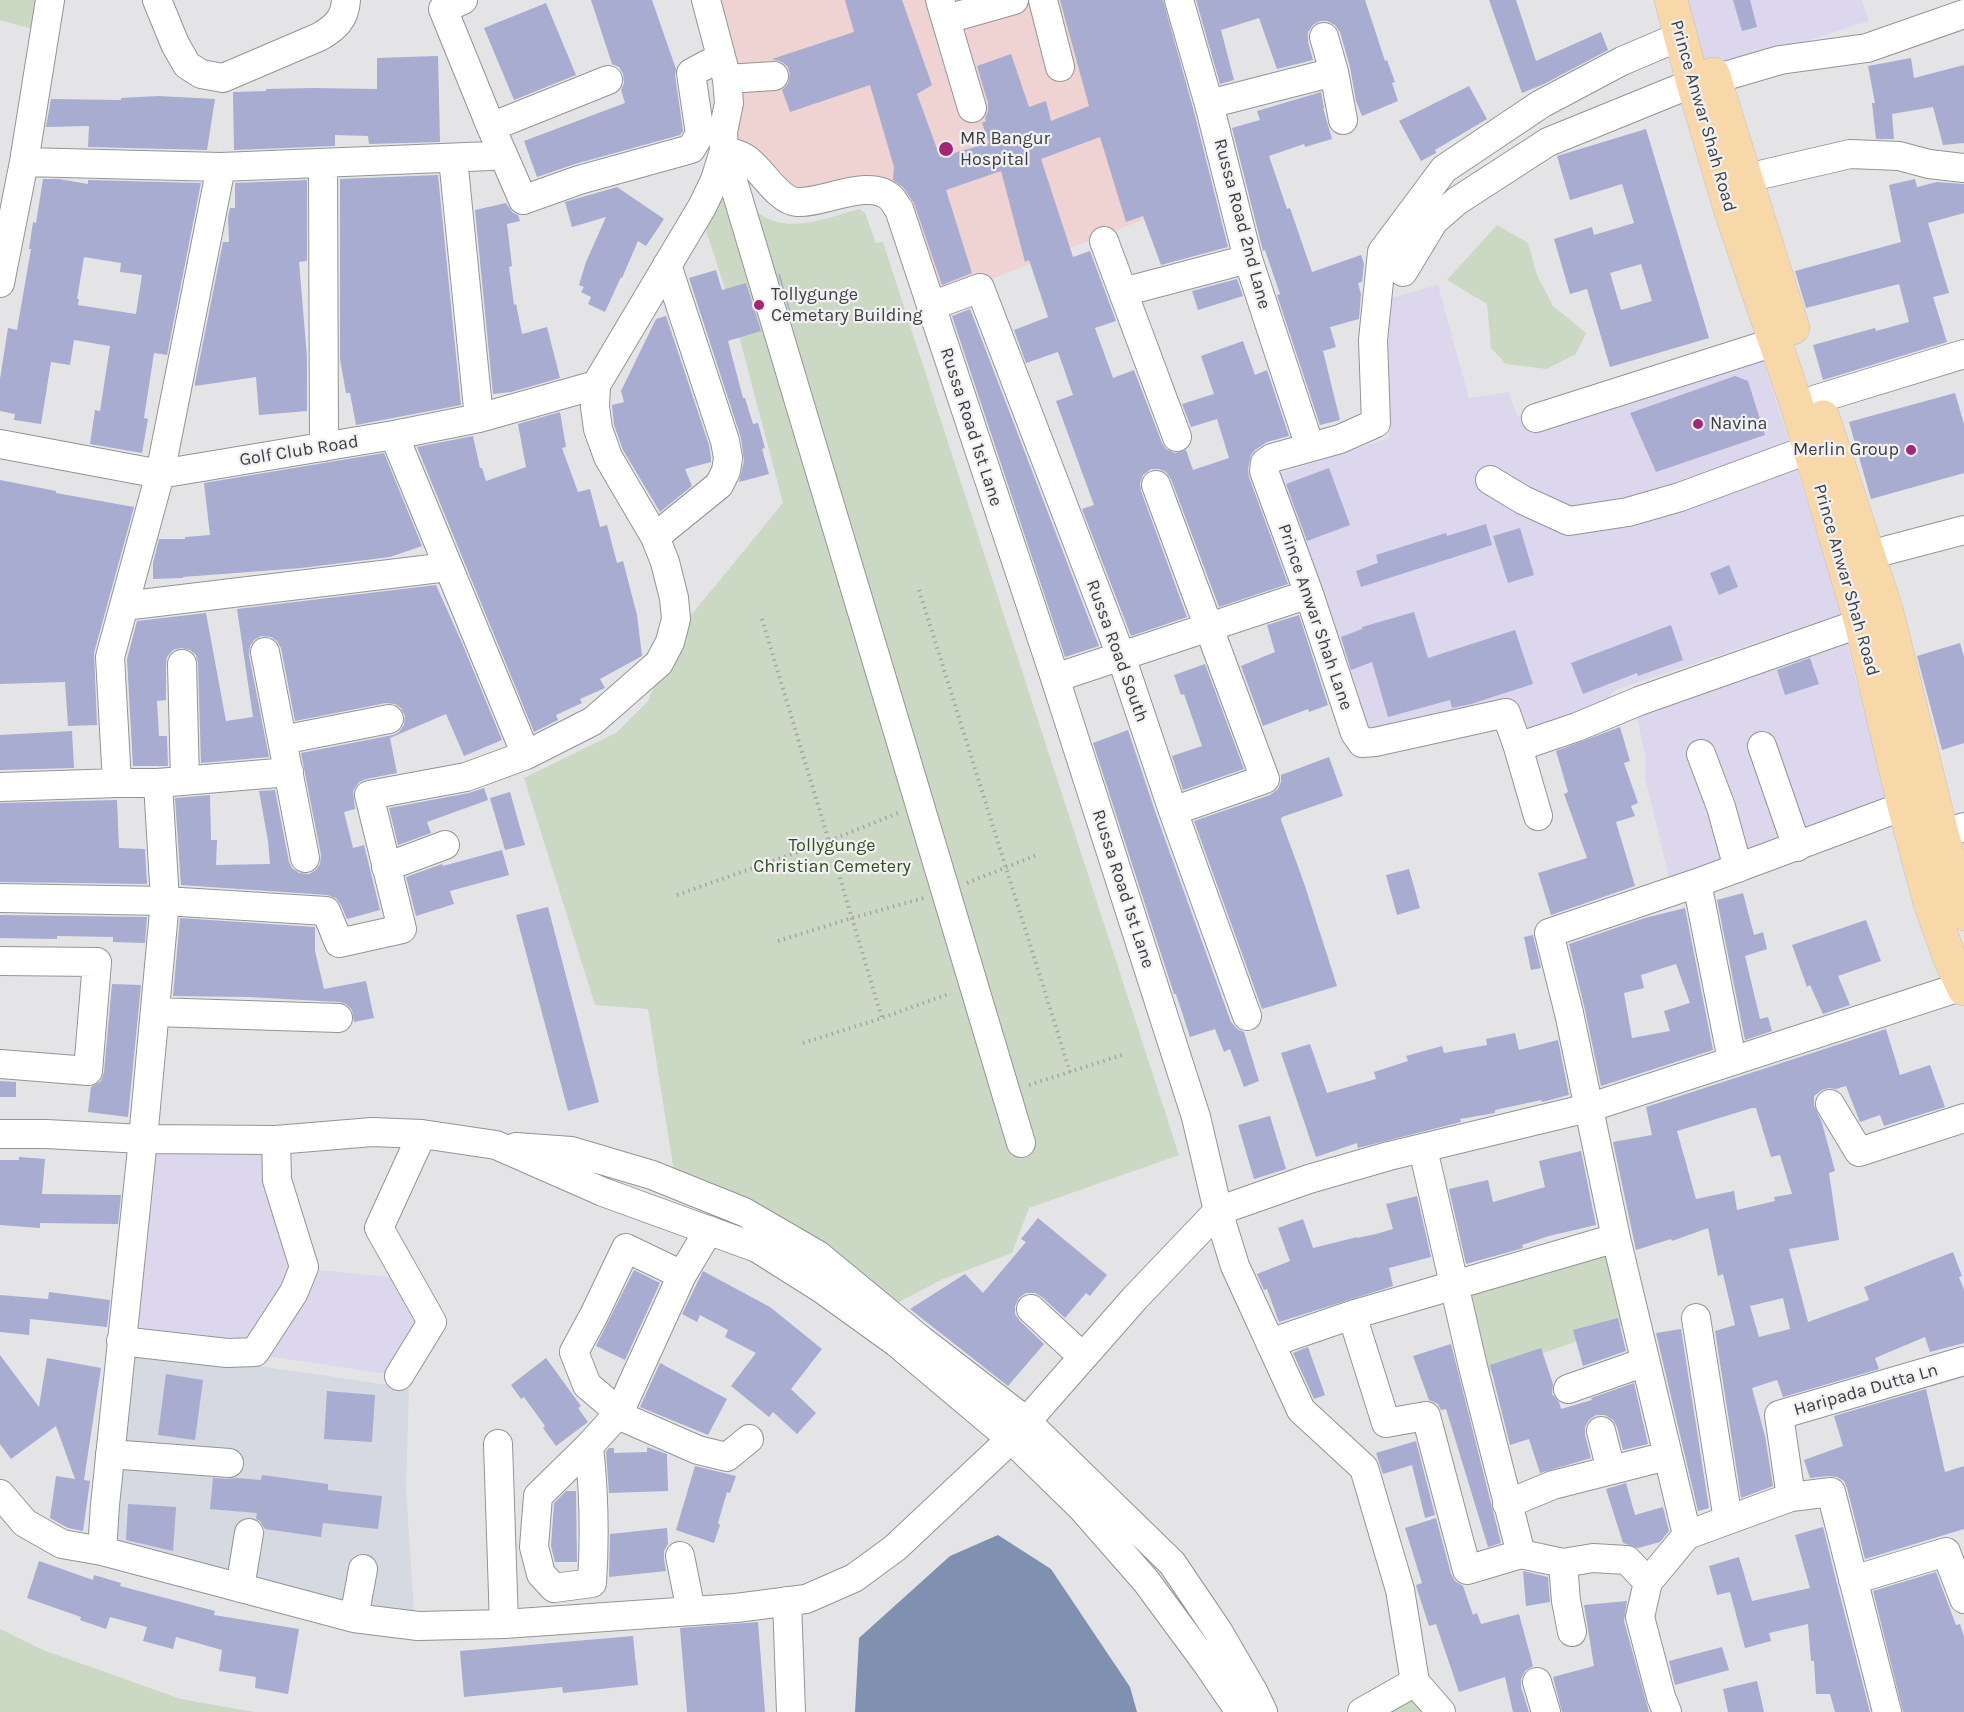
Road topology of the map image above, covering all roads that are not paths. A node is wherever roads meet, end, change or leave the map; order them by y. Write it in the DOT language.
graph roads {
  1 [pos="50,0"];
  2 [pos="157,0"];
  3 [pos="346,0"];
  4 [pos="463,0"];
  5 [pos="706,0"];
  6 [pos="1014,0"];
  7 [pos="1043,0"];
  8 [pos="1179,0"];
  9 [pos="1671,0"];
  10 [pos="1694,0"];
  11 [pos="944,9"];
  12 [pos="1964,14"];
  13 [pos="1681,36"];
  14 [pos="1324,38"];
  15 [pos="1060,66"];
  16 [pos="724,68"];
  17 [pos="1334,72"];
  18 [pos="774,76"];
  19 [pos="608,80"];
  20 [pos="1704,81"];
  21 [pos="1209,104"];
  22 [pos="972,108"];
  23 [pos="1343,120"];
  24 [pos="491,127"];
  25 [pos="724,151"];
  26 [pos="491,156"];
  27 [pos="453,158"];
  28 [pos="24,162"];
  29 [pos="323,163"];
  30 [pos="221,167"];
  31 [pos="1964,168"];
  32 [pos="1747,178"];
  33 [pos="1104,241"];
  34 [pos="1248,259"];
  35 [pos="667,265"];
  36 [pos="1403,272"];
  37 [pos="0,283"];
  38 [pos="1123,292"];
  39 [pos="931,306"];
  40 [pos="1775,342"];
  41 [pos="1964,354"];
  42 [pos="596,384"];
  43 [pos="1817,399"];
  44 [pos="479,418"];
  45 [pos="1536,418"];
  46 [pos="393,435"];
  47 [pos="1177,437"];
  48 [pos="0,444"];
  49 [pos="324,447"];
  50 [pos="1310,447"];
  51 [pos="1810,449"];
  52 [pos="160,474"];
  53 [pos="1490,480"];
  54 [pos="1156,485"];
  55 [pos="1964,530"];
  56 [pos="655,537"];
  57 [pos="1869,555"];
  58 [pos="448,567"];
  59 [pos="1309,594"];
  60 [pos="124,606"];
  61 [pos="1210,628"];
  62 [pos="1871,628"];
  63 [pos="265,652"];
  64 [pos="1121,656"];
  65 [pos="182,664"];
  66 [pos="1055,678"];
  67 [pos="389,719"];
  68 [pos="282,740"];
  69 [pos="1762,746"];
  70 [pos="1518,747"];
  71 [pos="1701,754"];
  72 [pos="526,755"];
  73 [pos="289,772"];
  74 [pos="171,782"];
  75 [pos="117,783"];
  76 [pos="0,787"];
  77 [pos="1904,806"];
  78 [pos="1173,811"];
  79 [pos="1538,816"];
  80 [pos="1953,831"];
  81 [pos="445,845"];
  82 [pos="1797,847"];
  83 [pos="305,858"];
  84 [pos="386,867"];
  85 [pos="1738,868"];
  86 [pos="1697,883"];
  87 [pos="0,898"];
  88 [pos="165,901"];
  89 [pos="1964,914"];
  90 [pos="0,961"];
  91 [pos="1963,987"];
  92 [pos="155,1012"];
  93 [pos="1247,1016"];
  94 [pos="338,1018"];
  95 [pos="1732,1060"];
  96 [pos="0,1064"];
  97 [pos="1830,1104"];
  98 [pos="1588,1108"];
  99 [pos="1964,1118"];
  100 [pos="0,1134"];
  101 [pos="422,1134"];
  102 [pos="143,1139"];
  103 [pos="276,1140"];
  104 [pos="1021,1143"];
  105 [pos="496,1145"];
  106 [pos="1423,1149"];
  107 [pos="1218,1211"];
  108 [pos="709,1230"];
  109 [pos="1617,1238"];
  110 [pos="682,1275"];
  111 [pos="1453,1286"];
  112 [pos="1031,1308"];
  113 [pos="1352,1315"];
  114 [pos="1696,1318"];
  115 [pos="122,1341"];
  116 [pos="1270,1343"];
  117 [pos="1083,1358"];
  118 [pos="1964,1361"];
  119 [pos="1645,1362"];
  120 [pos="399,1376"];
  121 [pos="1568,1389"];
  122 [pos="619,1413"];
  123 [pos="1018,1430"];
  124 [pos="1601,1431"];
  125 [pos="748,1439"];
  126 [pos="498,1444"];
  127 [pos="589,1446"];
  128 [pos="110,1454"];
  129 [pos="1667,1456"];
  130 [pos="229,1463"];
  131 [pos="1611,1470"];
  132 [pos="0,1494"];
  133 [pos="1791,1497"];
  134 [pos="1507,1504"];
  135 [pos="1728,1520"];
  136 [pos="249,1533"];
  137 [pos="1686,1535"];
  138 [pos="1955,1550"];
  139 [pos="102,1551"];
  140 [pos="1521,1554"];
  141 [pos="680,1556"];
  142 [pos="1563,1563"];
  143 [pos="363,1569"];
  144 [pos="1853,1580"];
  145 [pos="1648,1582"];
  146 [pos="240,1588"];
  147 [pos="1964,1599"];
  148 [pos="787,1601"];
  149 [pos="691,1611"];
  150 [pos="354,1618"];
  151 [pos="504,1624"];
  152 [pos="1572,1632"];
  153 [pos="1415,1682"];
  154 [pos="1537,1682"];
  155 [pos="791,1712"];
  156 [pos="1240,1712"];
  157 [pos="1263,1712"];
  158 [pos="1362,1712"];
  159 [pos="1441,1712"];
  160 [pos="1546,1712"];
  161 [pos="1667,1712"];
  162 [pos="1887,1712"];
  1 -- 28 [label="street"];
  2 -- 3 [label="street"];
  4 -- 24 [label="street"];
  5 -- 16 [label="street"];
  6 -- 11 [label="street"];
  7 -- 15 [label="street"];
  8 -- 21 [label="street, Russa Road 2nd Lane"];
  9 -- 13 [label="main road, Prince Anwar Shah Road"];
  10 -- 20 [label="main road, Prince Anwar Shah Road"];
  11 -- 22 [label="street"];
  12 -- 20 [label="street"];
  13 -- 20 [label="main road, Prince Anwar Shah Road"];
  13 -- 50 [label="street, Prince Anwar Shah Lane"];
  14 -- 17 [label="street"];
  16 -- 18 [label="street"];
  16 -- 24 [label="street"];
  16 -- 25 [label="street"];
  17 -- 21 [label="street"];
  17 -- 23 [label="street"];
  19 -- 24 [label="street"];
  20 -- 32 [label="main road, Prince Anwar Shah Road"];
  20 -- 36 [label="street"];
  20 -- 40 [label="main road, Prince Anwar Shah Road"];
  21 -- 34 [label="street, Russa Road 2nd Lane"];
  25 -- 35 [label="street"];
  25 -- 39 [label="street, Russa Road 1st Lane"];
  25 -- 104 [label="street"];
  26 -- 27 [label="street"];
  27 -- 29 [label="street"];
  27 -- 44 [label="street"];
  28 -- 30 [label="street"];
  28 -- 37 [label="street"];
  29 -- 30 [label="street"];
  29 -- 49 [label="street"];
  30 -- 52 [label="street"];
  31 -- 32 [label="street"];
  32 -- 43 [label="main road, Prince Anwar Shah Road"];
  33 -- 38 [label="street"];
  34 -- 38 [label="street"];
  34 -- 50 [label="street, Russa Road 2nd Lane"];
  35 -- 42 [label="street"];
  35 -- 56 [label="street"];
  38 -- 47 [label="street"];
  39 -- 64 [label="street, Russa Road South"];
  39 -- 66 [label="street, Russa Road 1st Lane"];
  40 -- 45 [label="street"];
  40 -- 51 [label="main road, Prince Anwar Shah Road"];
  41 -- 43 [label="street"];
  42 -- 44 [label="street, Golf Club Road"];
  42 -- 56 [label="street"];
  43 -- 57 [label="main road, Prince Anwar Shah Road"];
  44 -- 46 [label="street, Golf Club Road"];
  46 -- 49 [label="street, Golf Club Road"];
  46 -- 58 [label="street"];
  48 -- 52 [label="street, Golf Club Road"];
  49 -- 52 [label="street, Golf Club Road"];
  50 -- 59 [label="street, Prince Anwar Shah Lane"];
  51 -- 53 [label="street"];
  51 -- 62 [label="main road, Prince Anwar Shah Road"];
  52 -- 60 [label="street"];
  54 -- 61 [label="street"];
  55 -- 57 [label="street"];
  56 -- 72 [label="street"];
  57 -- 62 [label="main road, Prince Anwar Shah Road"];
  58 -- 60 [label="street"];
  58 -- 72 [label="street"];
  59 -- 61 [label="street"];
  59 -- 70 [label="street, Prince Anwar Shah Lane"];
  60 -- 75 [label="street"];
  61 -- 64 [label="street"];
  61 -- 78 [label="street"];
  62 -- 70 [label="street"];
  62 -- 77 [label="main road, Prince Anwar Shah Road"];
  62 -- 80 [label="main road, Prince Anwar Shah Road"];
  63 -- 68 [label="street"];
  64 -- 66 [label="street"];
  64 -- 78 [label="street, Russa Road South"];
  65 -- 74 [label="street"];
  66 -- 107 [label="street, Russa Road 1st Lane"];
  67 -- 68 [label="street"];
  68 -- 73 [label="street"];
  69 -- 82 [label="street"];
  70 -- 79 [label="street"];
  71 -- 85 [label="street"];
  72 -- 84 [label="street"];
  73 -- 74 [label="street"];
  73 -- 83 [label="street"];
  74 -- 75 [label="street"];
  74 -- 88 [label="street"];
  75 -- 76 [label="street"];
  77 -- 82 [label="street"];
  77 -- 91 [label="main road, Prince Anwar Shah Road"];
  78 -- 93 [label="street, Russa Road South"];
  80 -- 89 [label="main road, Prince Anwar Shah Road"];
  81 -- 84 [label="street"];
  82 -- 85 [label="street"];
  84 -- 88 [label="street"];
  85 -- 86 [label="street"];
  86 -- 95 [label="street"];
  86 -- 98 [label="street"];
  87 -- 88 [label="street"];
  88 -- 92 [label="street"];
  90 -- 96 [label="street"];
  91 -- 95 [label="street"];
  92 -- 94 [label="street"];
  92 -- 102 [label="street"];
  95 -- 98 [label="street"];
  97 -- 99 [label="street"];
  98 -- 106 [label="street"];
  98 -- 109 [label="street"];
  100 -- 102 [label="street"];
  101 -- 103 [label="street"];
  101 -- 105 [label="street"];
  101 -- 120 [label="street"];
  102 -- 103 [label="street"];
  102 -- 115 [label="street"];
  103 -- 115 [label="street"];
  105 -- 108 [label="street"];
  105 -- 123 [label="street"];
  106 -- 107 [label="street"];
  106 -- 111 [label="street"];
  107 -- 116 [label="street, Russa Road 1st Lane"];
  107 -- 117 [label="street"];
  108 -- 110 [label="street"];
  108 -- 123 [label="street"];
  109 -- 111 [label="street"];
  109 -- 119 [label="street"];
  110 -- 122 [label="street"];
  110 -- 122 [label="street"];
  111 -- 113 [label="street"];
  111 -- 134 [label="street"];
  112 -- 117 [label="street"];
  113 -- 116 [label="street"];
  113 -- 140 [label="street"];
  114 -- 135 [label="street"];
  115 -- 128 [label="street"];
  116 -- 153 [label="street, Russa Road 1st Lane"];
  117 -- 123 [label="street"];
  118 -- 133 [label="street, Haripada Dutta Ln"];
  119 -- 121 [label="street"];
  119 -- 129 [label="street"];
  122 -- 125 [label="street"];
  122 -- 127 [label="street"];
  123 -- 148 [label="street"];
  123 -- 156 [label="street"];
  123 -- 157 [label="street"];
  124 -- 131 [label="street"];
  126 -- 151 [label="street"];
  128 -- 130 [label="street"];
  128 -- 139 [label="street"];
  129 -- 131 [label="street"];
  129 -- 137 [label="street"];
  131 -- 134 [label="street"];
  132 -- 139 [label="street"];
  133 -- 135 [label="street"];
  133 -- 144 [label="street"];
  134 -- 140 [label="street"];
  135 -- 137 [label="street"];
  136 -- 146 [label="street"];
  137 -- 145 [label="street"];
  138 -- 144 [label="street"];
  138 -- 147 [label="street"];
  139 -- 146 [label="street"];
  140 -- 142 [label="street"];
  141 -- 149 [label="street"];
  142 -- 145 [label="street"];
  142 -- 152 [label="street"];
  143 -- 150 [label="street"];
  144 -- 162 [label="street"];
  145 -- 161 [label="street"];
  146 -- 150 [label="street"];
  148 -- 149 [label="street"];
  148 -- 155 [label="street"];
  149 -- 151 [label="street"];
  150 -- 151 [label="street"];
  153 -- 158 [label="street"];
  153 -- 159 [label="street"];
  154 -- 160 [label="street"];
}
